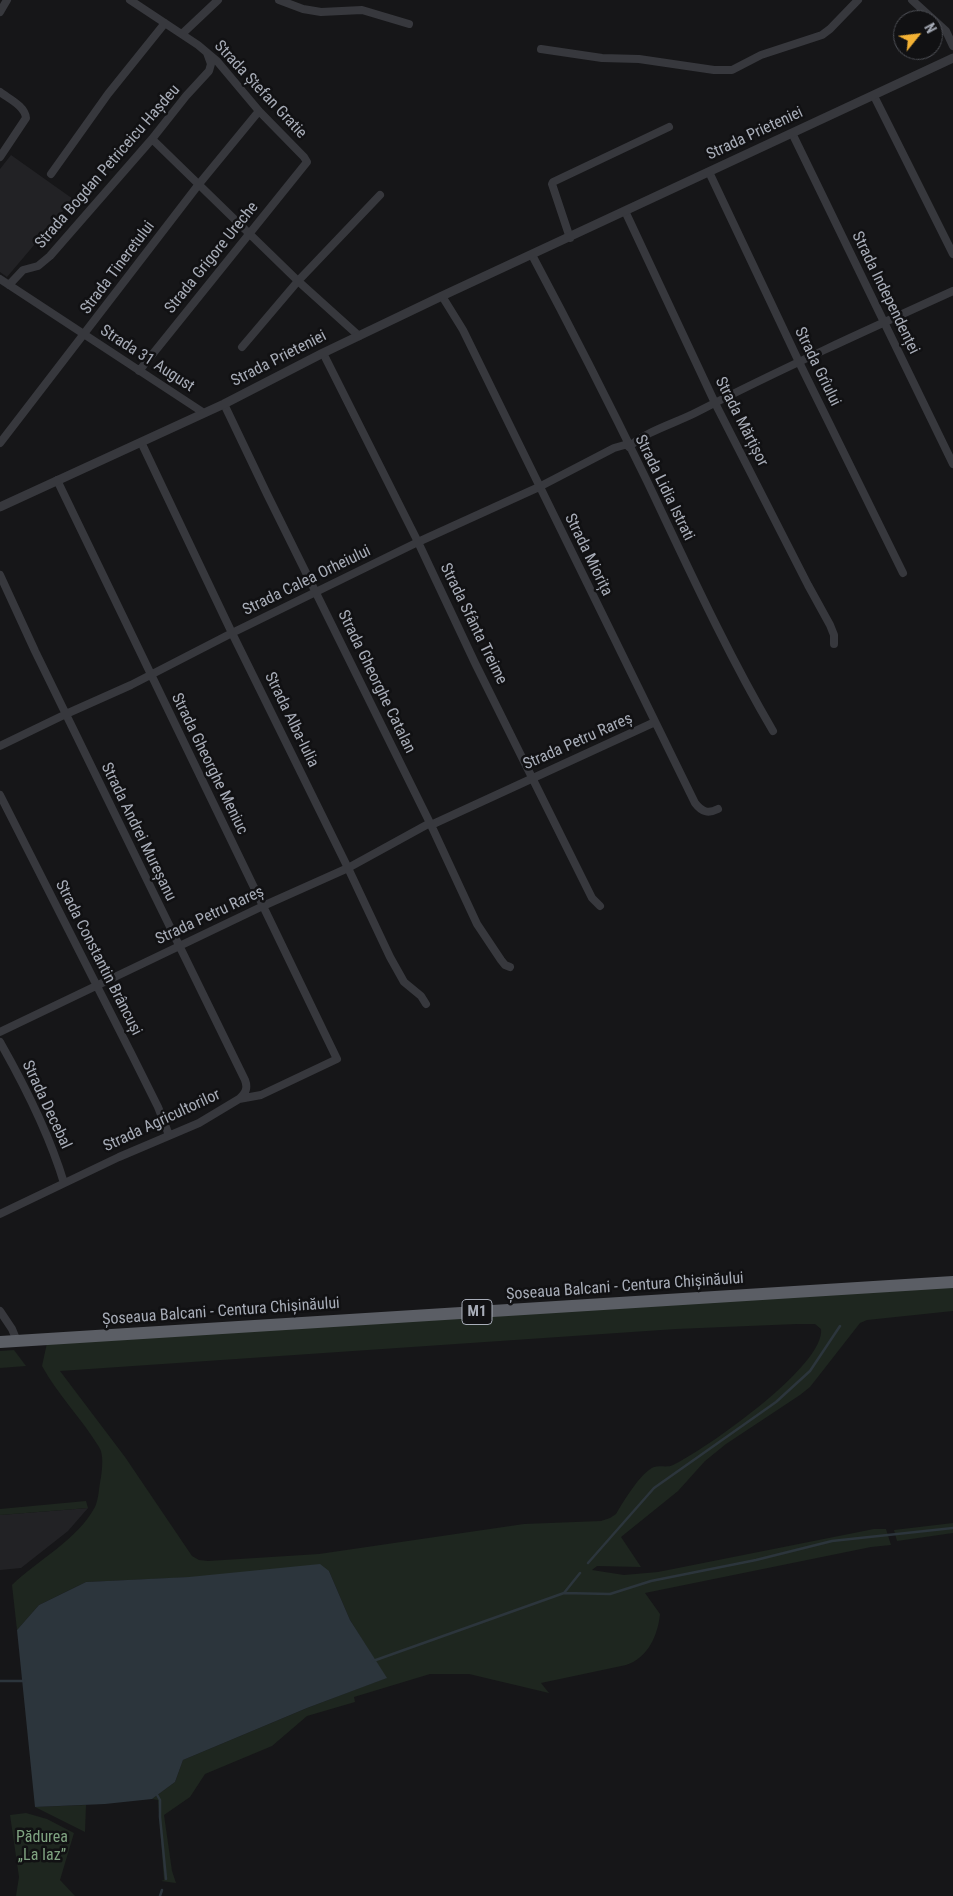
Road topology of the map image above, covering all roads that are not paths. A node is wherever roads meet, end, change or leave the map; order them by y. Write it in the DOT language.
graph roads {
  1 [pos="7,0"];
  2 [pos="130,0"];
  3 [pos="218,0"];
  4 [pos="279,0"];
  5 [pos="858,0"];
  6 [pos="912,0"];
  7 [pos="0,12"];
  8 [pos="165,23"];
  9 [pos="409,24"];
  10 [pos="182,34"];
  11 [pos="953,46"];
  12 [pos="541,49"];
  13 [pos="207,53"];
  14 [pos="953,58"];
  15 [pos="0,92"];
  16 [pos="874,96"];
  17 [pos="259,111"];
  18 [pos="669,127"];
  19 [pos="792,134"];
  20 [pos="152,139"];
  21 [pos="0,158"];
  22 [pos="307,162"];
  23 [pos="709,172"];
  24 [pos="51,174"];
  25 [pos="199,184"];
  26 [pos="380,195"];
  27 [pos="625,211"];
  28 [pos="249,232"];
  29 [pos="570,238"];
  30 [pos="953,254"];
  31 [pos="532,256"];
  32 [pos="298,281"];
  33 [pos="3,283"];
  34 [pos="953,291"];
  35 [pos="442,296"];
  36 [pos="884,322"];
  37 [pos="84,334"];
  38 [pos="359,336"];
  39 [pos="242,348"];
  40 [pos="323,353"];
  41 [pos="799,362"];
  42 [pos="139,371"];
  43 [pos="715,403"];
  44 [pos="224,404"];
  45 [pos="204,413"];
  46 [pos="141,442"];
  47 [pos="0,443"];
  48 [pos="629,445"];
  49 [pos="953,464"];
  50 [pos="57,480"];
  51 [pos="539,487"];
  52 [pos="0,508"];
  53 [pos="418,542"];
  54 [pos="903,573"];
  55 [pos="0,574"];
  56 [pos="317,592"];
  57 [pos="232,633"];
  58 [pos="834,644"];
  59 [pos="151,675"];
  60 [pos="66,714"];
  61 [pos="655,722"];
  62 [pos="773,731"];
  63 [pos="0,746"];
  64 [pos="533,777"];
  65 [pos="0,795"];
  66 [pos="718,809"];
  67 [pos="431,824"];
  68 [pos="348,868"];
  69 [pos="262,906"];
  70 [pos="600,906"];
  71 [pos="178,946"];
  72 [pos="510,967"];
  73 [pos="97,986"];
  74 [pos="426,1004"];
  75 [pos="0,1032"];
  76 [pos="0,1042"];
  77 [pos="337,1059"];
  78 [pos="240,1099"];
  79 [pos="169,1135"];
  80 [pos="64,1182"];
  81 [pos="0,1214"];
  82 [pos="953,1282"];
  83 [pos="0,1311"];
  84 [pos="17,1341"];
  85 [pos="0,1342"];
  1 -- 7 [label="street"];
  2 -- 8 [label="street, Strada Ștefan Gratie"];
  3 -- 10 [label="street"];
  4 -- 9 [label="street"];
  5 -- 12 [label="street"];
  6 -- 11 [label="street"];
  8 -- 10 [label="street, Strada Ștefan Gratie"];
  8 -- 24 [label="street"];
  10 -- 13 [label="street, Strada Ștefan Gratie"];
  13 -- 17 [label="street, Strada Ștefan Gratie"];
  13 -- 20 [label="street, Strada Bogdan Petriceicu Hașdeu"];
  14 -- 16 [label="street, Strada Prieteniei"];
  15 -- 21 [label="street"];
  16 -- 19 [label="street, Strada Prieteniei"];
  16 -- 30 [label="street"];
  17 -- 22 [label="street, Strada Ștefan Gratie"];
  17 -- 25 [label="street, Strada Tineretului"];
  18 -- 29 [label="street"];
  19 -- 23 [label="street, Strada Prieteniei"];
  19 -- 36 [label="street, Strada Independenței"];
  20 -- 25 [label="street"];
  20 -- 33 [label="street, Strada Bogdan Petriceicu Hașdeu"];
  22 -- 28 [label="street, Strada Grigore Ureche"];
  23 -- 27 [label="street, Strada Prieteniei"];
  23 -- 41 [label="street, Strada Grîului"];
  25 -- 28 [label="street"];
  25 -- 37 [label="street, Strada Tineretului"];
  26 -- 32 [label="street"];
  27 -- 29 [label="street, Strada Prieteniei"];
  27 -- 43 [label="street, Strada Mărțișor"];
  28 -- 32 [label="street"];
  28 -- 42 [label="street, Strada Grigore Ureche"];
  29 -- 31 [label="street, Strada Prieteniei"];
  31 -- 35 [label="street, Strada Prieteniei"];
  31 -- 48 [label="street, Strada Lidia Istrati"];
  32 -- 38 [label="street"];
  32 -- 39 [label="street"];
  33 -- 37 [label="street, Strada 31 August"];
  34 -- 36 [label="street, Strada Calea Orheiului"];
  35 -- 38 [label="street, Strada Prieteniei"];
  35 -- 51 [label="street, Strada Miorița"];
  36 -- 41 [label="street, Strada Calea Orheiului"];
  36 -- 49 [label="street, Strada Independenței"];
  37 -- 42 [label="street, Strada 31 August"];
  37 -- 47 [label="street, Strada Tineretului"];
  38 -- 40 [label="street, Strada Prieteniei"];
  40 -- 44 [label="street, Strada Prieteniei"];
  40 -- 53 [label="street, Strada Sfânta Treime"];
  41 -- 43 [label="street, Strada Calea Orheiului"];
  41 -- 54 [label="street, Strada Grîului"];
  42 -- 45 [label="street, Strada 31 August"];
  43 -- 48 [label="street, Strada Calea Orheiului"];
  43 -- 58 [label="street, Strada Mărțișor"];
  44 -- 45 [label="street, Strada Prieteniei"];
  44 -- 56 [label="street, Strada Gheorghe Catalan"];
  45 -- 46 [label="street, Strada Prieteniei"];
  46 -- 50 [label="street, Strada Prieteniei"];
  46 -- 57 [label="street, Strada Alba-Iulia"];
  48 -- 51 [label="street, Strada Calea Orheiului"];
  48 -- 62 [label="street, Strada Lidia Istrati"];
  50 -- 52 [label="street, Strada Prieteniei"];
  50 -- 59 [label="street, Strada Gheorghe Meniuc"];
  51 -- 53 [label="street, Strada Calea Orheiului"];
  51 -- 61 [label="street, Strada Miorița"];
  53 -- 56 [label="street, Strada Calea Orheiului"];
  53 -- 64 [label="street, Strada Sfânta Treime"];
  55 -- 60 [label="street, Strada Andrei Mureșanu"];
  56 -- 57 [label="street, Strada Calea Orheiului"];
  56 -- 67 [label="street, Strada Gheorghe Catalan"];
  57 -- 59 [label="street, Strada Calea Orheiului"];
  57 -- 68 [label="street, Strada Alba-Iulia"];
  59 -- 60 [label="street, Strada Calea Orheiului"];
  59 -- 69 [label="street, Strada Gheorghe Meniuc"];
  60 -- 63 [label="street, Strada Calea Orheiului"];
  60 -- 71 [label="street, Strada Andrei Mureșanu"];
  61 -- 64 [label="street, Strada Petru Rareș"];
  61 -- 66 [label="street, Strada Miorița"];
  64 -- 67 [label="street, Strada Petru Rareș"];
  64 -- 70 [label="street, Strada Sfânta Treime"];
  65 -- 73 [label="street, Strada Constantin Brâncuși"];
  67 -- 68 [label="street, Strada Petru Rareș"];
  67 -- 72 [label="street, Strada Gheorghe Catalan"];
  68 -- 69 [label="street, Strada Petru Rareș"];
  68 -- 74 [label="street, Strada Alba-Iulia"];
  69 -- 71 [label="street, Strada Petru Rareș"];
  69 -- 77 [label="street, Strada Gheorghe Meniuc"];
  71 -- 73 [label="street, Strada Petru Rareș"];
  71 -- 78 [label="street, Strada Andrei Mureșanu"];
  73 -- 75 [label="street, Strada Petru Rareș"];
  73 -- 79 [label="street, Strada Constantin Brâncuși"];
  76 -- 80 [label="street, Strada Decebal"];
  77 -- 78 [label="street, Strada Agricultorilor"];
  78 -- 79 [label="street, Strada Agricultorilor"];
  79 -- 80 [label="street, Strada Agricultorilor"];
  80 -- 81 [label="street, Strada Agricultorilor"];
  82 -- 84 [label="highway, Șoseaua Balcani - Centura Chișinăului / M1"];
  83 -- 84 [label="street"];
  84 -- 85 [label="highway, Șoseaua Balcani - Centura Chișinăului / M1"];
}
